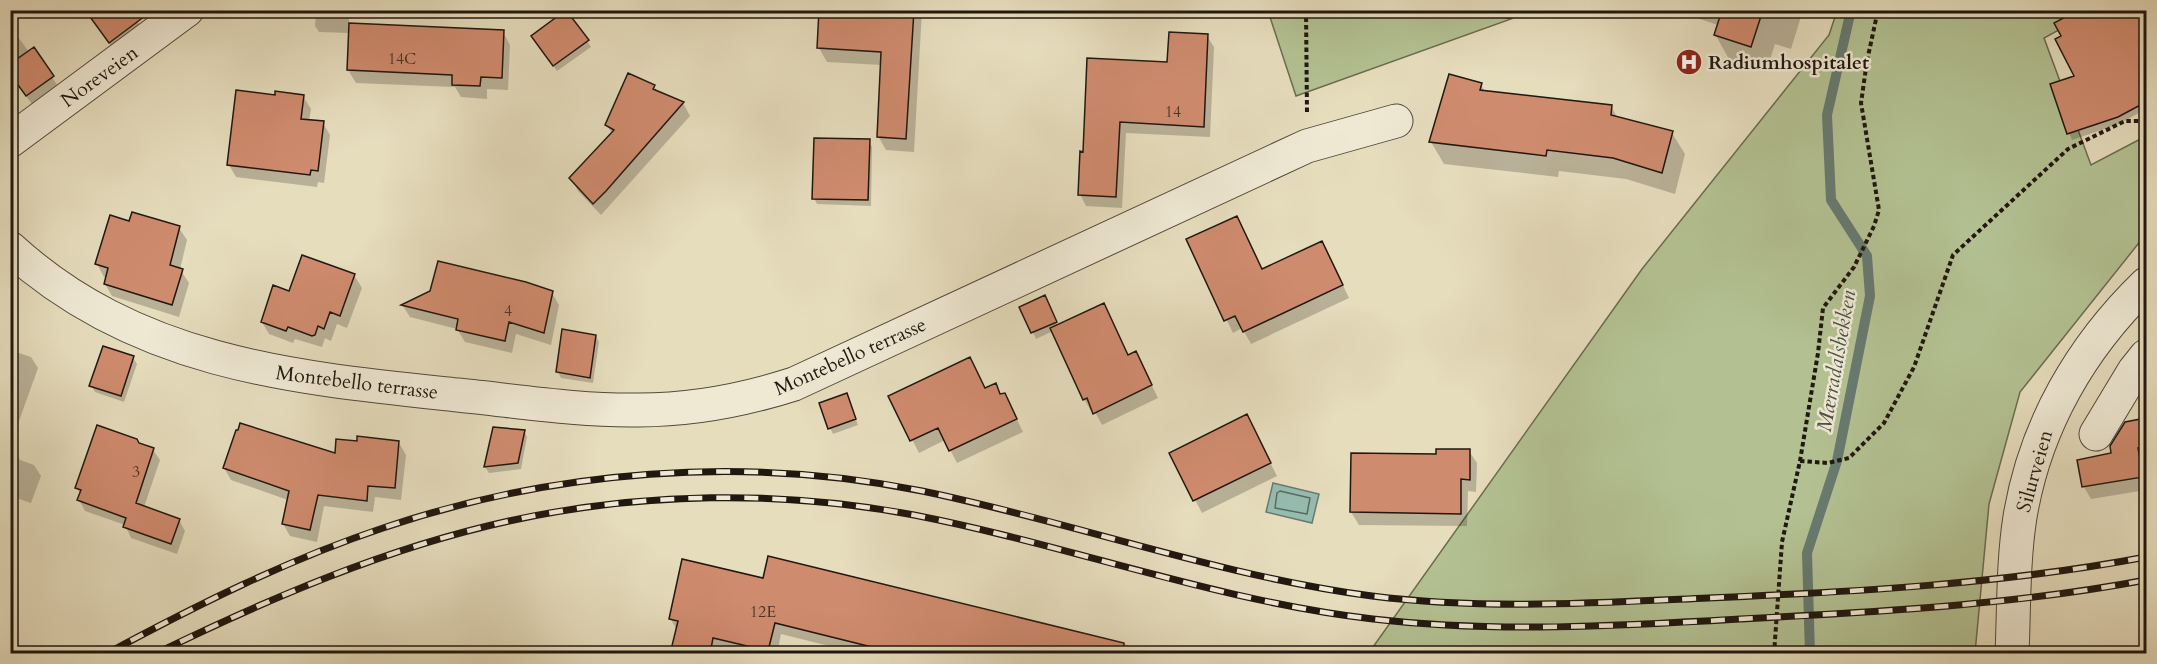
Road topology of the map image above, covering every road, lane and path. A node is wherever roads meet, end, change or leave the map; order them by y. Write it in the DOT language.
graph roads {
  1 [pos="187,10"];
  2 [pos="1306,10"];
  3 [pos="1878,10"];
  4 [pos="1396,121"];
  5 [pos="2146,121"];
  6 [pos="10,141"];
  7 [pos="1307,146"];
  8 [pos="10,248"];
  9 [pos="2146,284"];
  10 [pos="2146,356"];
  11 [pos="2096,434"];
  12 [pos="1800,461"];
  13 [pos="1774,654"];
  14 [pos="2012,654"];
  1 -- 6 [label="street, Noreveien"];
  2 -- 7 [label="path"];
  3 -- 12 [label="path"];
  4 -- 7 [label="street, Montebello terrasse"];
  5 -- 12 [label="path"];
  7 -- 8 [label="street, Montebello terrasse"];
  9 -- 14 [label="street, Silurveien"];
  10 -- 11 [label="street"];
  12 -- 13 [label="path"];
}
